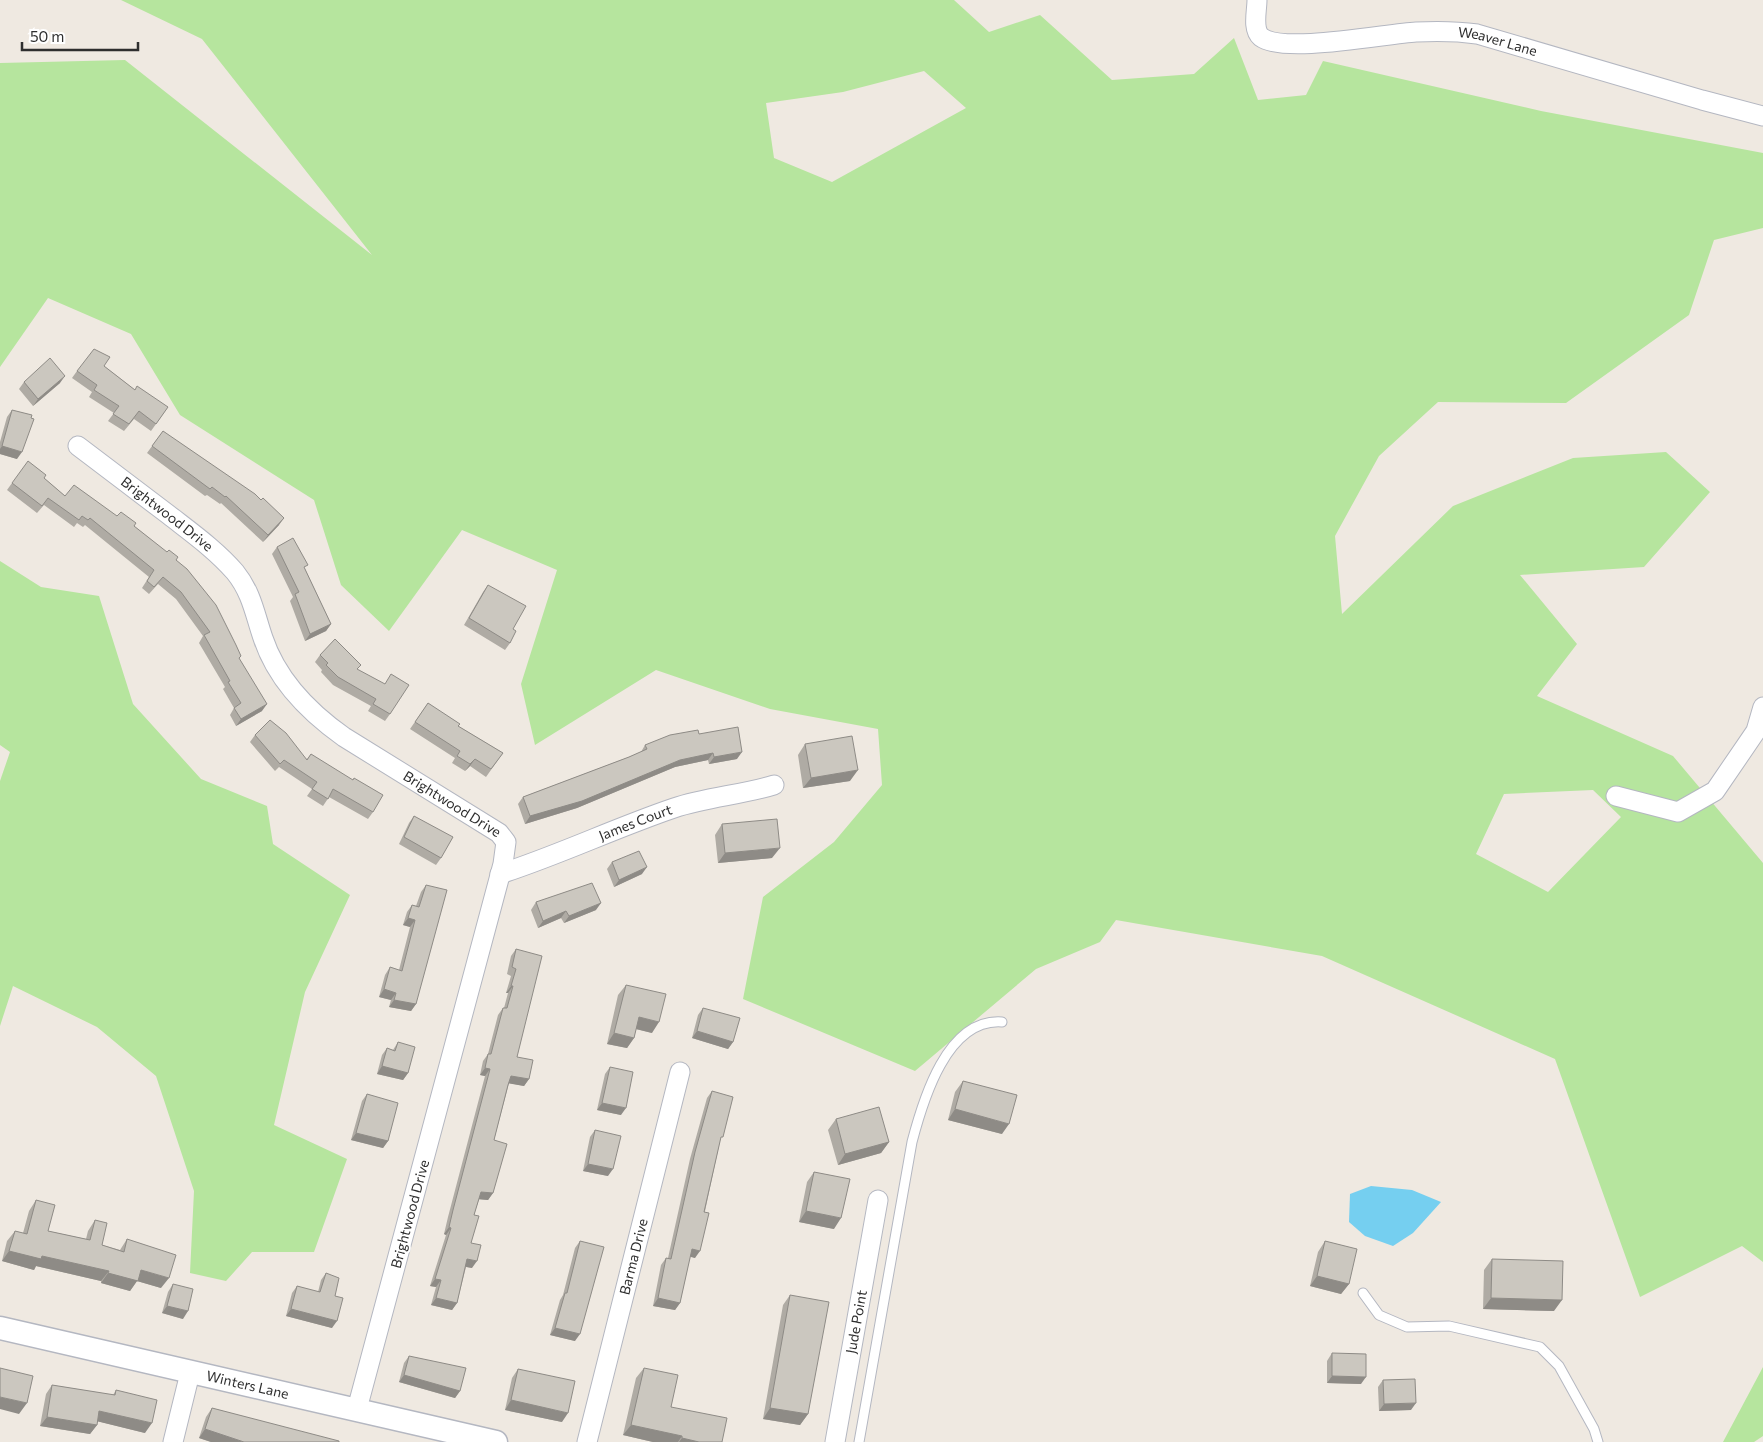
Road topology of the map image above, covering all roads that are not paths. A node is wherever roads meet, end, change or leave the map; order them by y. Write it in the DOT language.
graph roads {
  1 [pos="1257,0"];
  2 [pos="1763,116"];
  3 [pos="78,446"];
  4 [pos="1763,707"];
  5 [pos="774,785"];
  6 [pos="1616,796"];
  7 [pos="500,874"];
  8 [pos="1002,1022"];
  9 [pos="680,1072"];
  10 [pos="878,1200"];
  11 [pos="1363,1293"];
  12 [pos="0,1328"];
  13 [pos="190,1373"];
  14 [pos="357,1409"];
  15 [pos="173,1442"];
  16 [pos="496,1442"];
  17 [pos="586,1442"];
  18 [pos="835,1442"];
  19 [pos="859,1442"];
  20 [pos="1598,1442"];
  1 -- 2 [label="street, Weaver Lane"];
  3 -- 7 [label="street, Brightwood Drive"];
  4 -- 6 [label="street"];
  5 -- 7 [label="street, James Court"];
  7 -- 14 [label="street, Brightwood Drive"];
  8 -- 19 [label="lane"];
  9 -- 17 [label="street, Barma Drive"];
  10 -- 18 [label="street, Jude Point"];
  11 -- 20 [label="lane"];
  12 -- 13 [label="street, Winters Lane"];
  13 -- 14 [label="street, Winters Lane"];
  13 -- 15 [label="street"];
  14 -- 16 [label="street, Winters Lane"];
}
